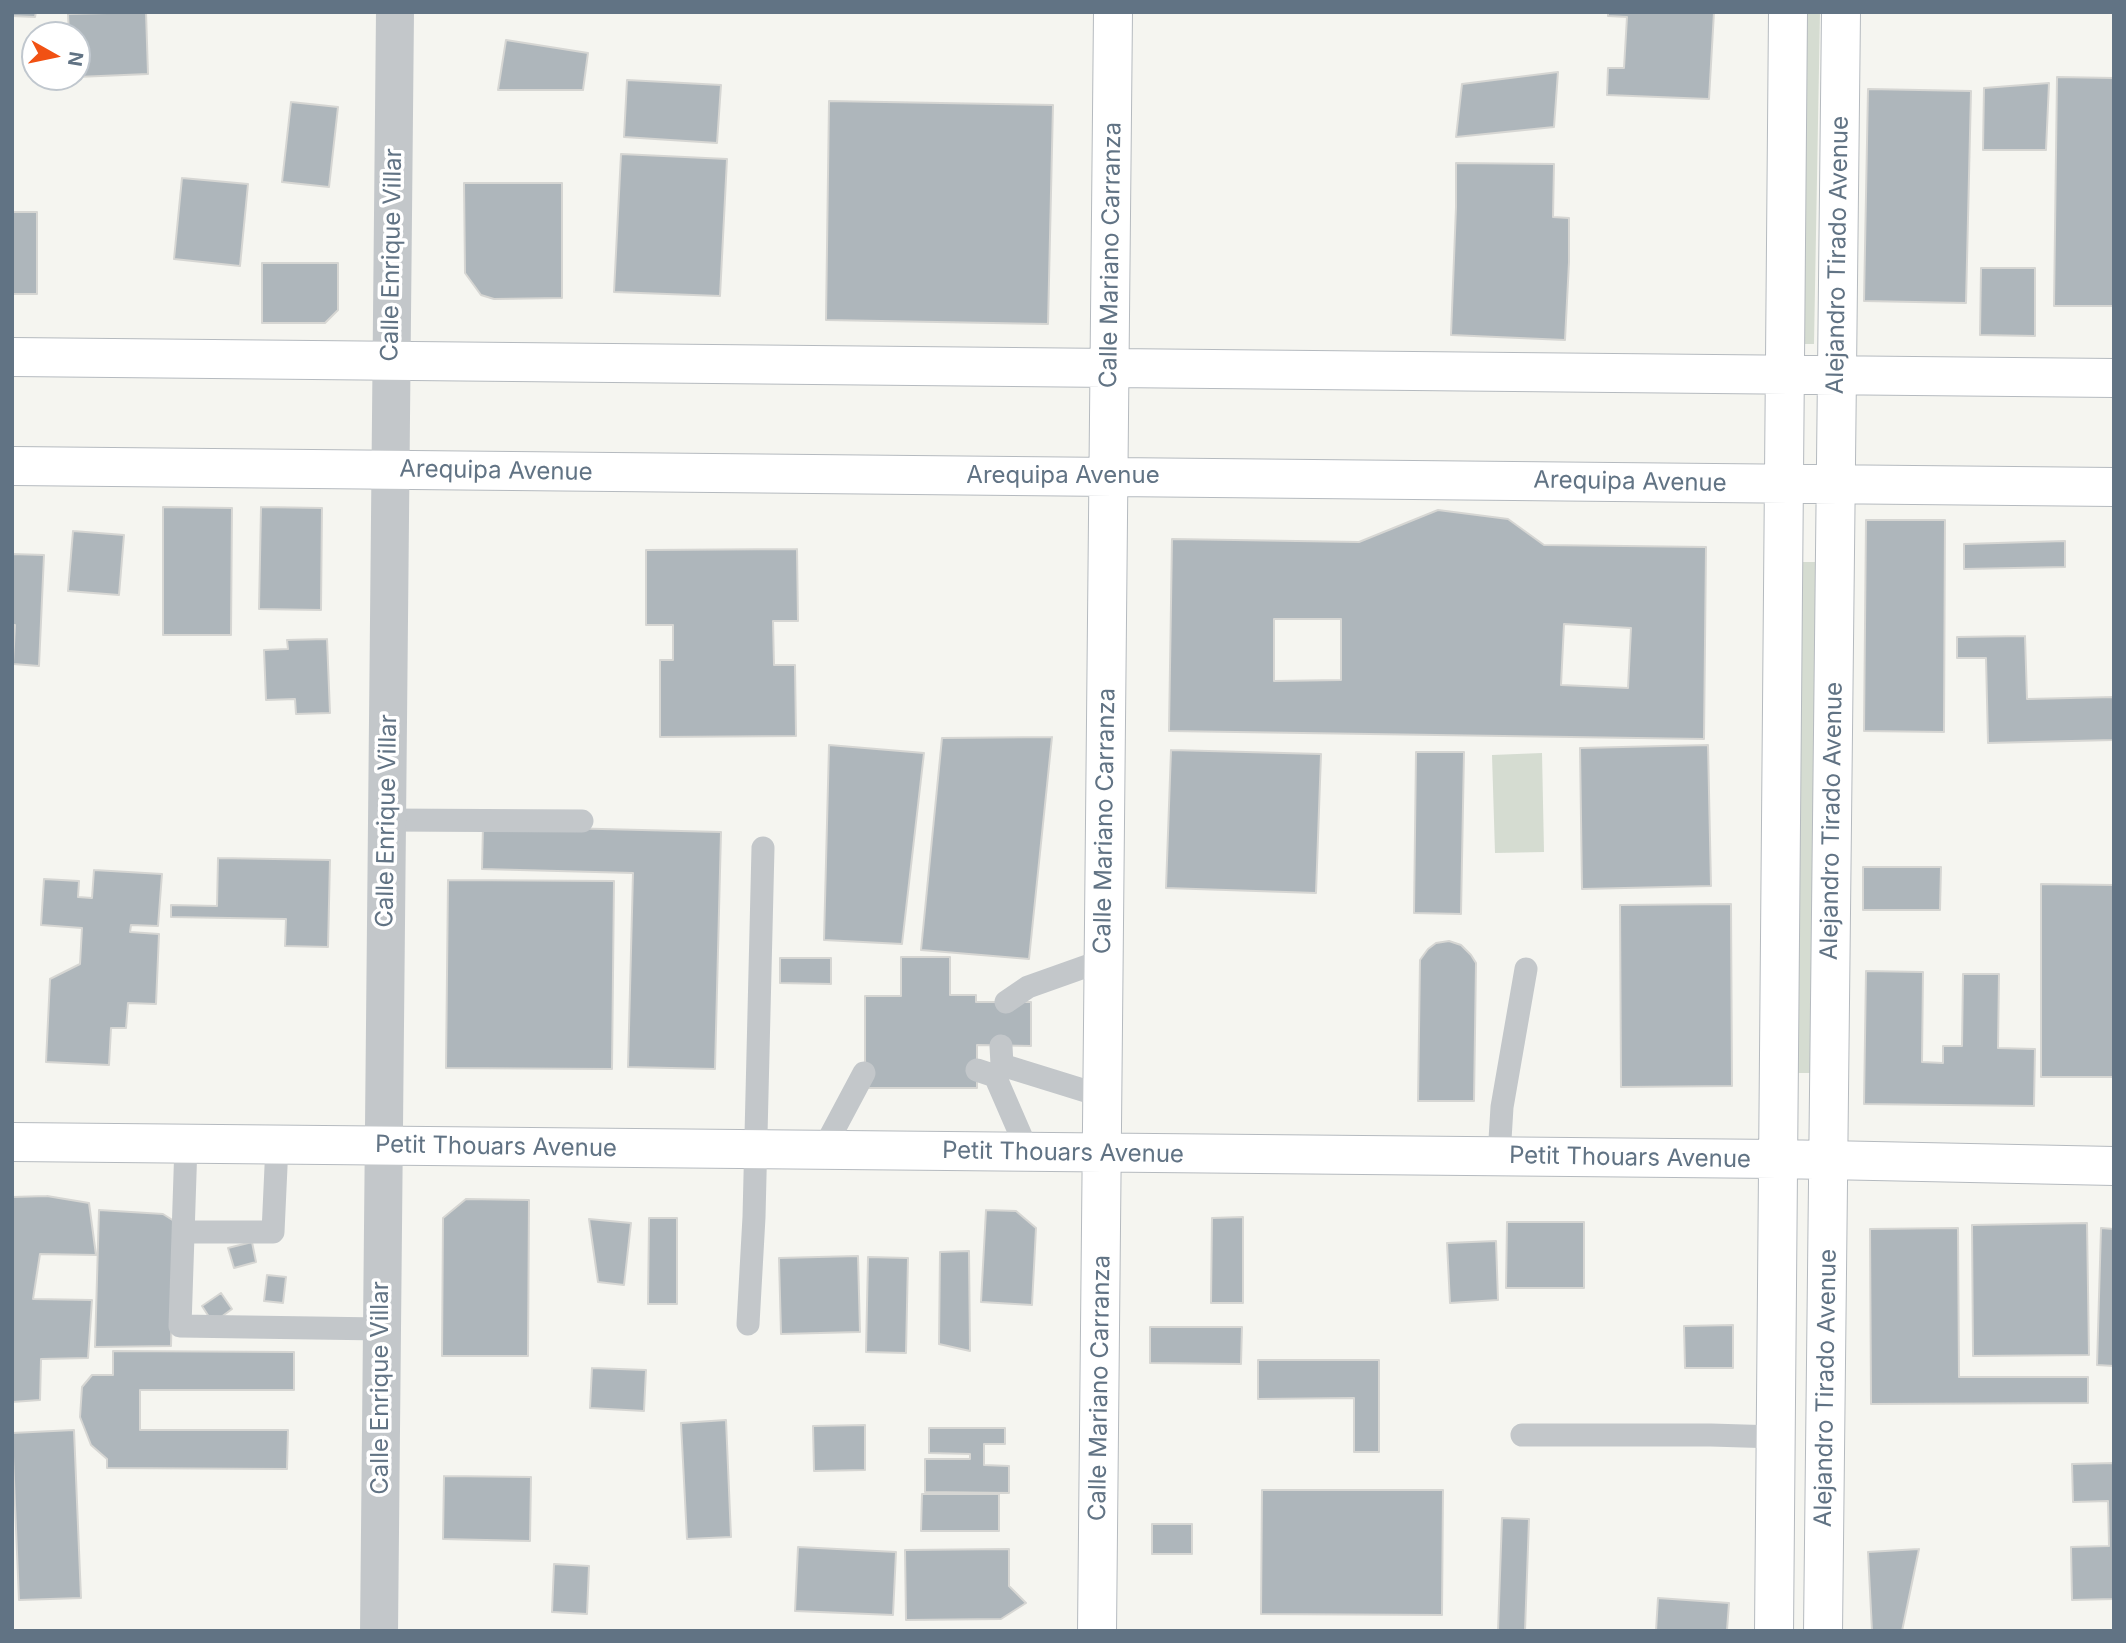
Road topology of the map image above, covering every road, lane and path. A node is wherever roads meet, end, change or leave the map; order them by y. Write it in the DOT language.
graph roads {
  1 [pos="395,12"];
  2 [pos="1114,12"];
  3 [pos="1788,12"];
  4 [pos="1841,12"];
  5 [pos="12,357"];
  6 [pos="391,361"];
  7 [pos="1110,368"];
  8 [pos="1784,374"];
  9 [pos="1837,375"];
  10 [pos="2114,378"];
  11 [pos="12,466"];
  12 [pos="390,470"];
  13 [pos="1109,477"];
  14 [pos="1784,484"];
  15 [pos="1837,484"];
  16 [pos="2114,487"];
  17 [pos="387,820"];
  18 [pos="582,821"];
  19 [pos="763,848"];
  20 [pos="1104,960"];
  21 [pos="1526,969"];
  22 [pos="1006,1002"];
  23 [pos="864,1073"];
  24 [pos="1102,1096"];
  25 [pos="12,1142"];
  26 [pos="186,1144"];
  27 [pos="278,1145"];
  28 [pos="383,1146"];
  29 [pos="756,1149"];
  30 [pos="822,1150"];
  31 [pos="1028,1152"];
  32 [pos="1102,1153"];
  33 [pos="1499,1156"];
  34 [pos="1778,1159"];
  35 [pos="1829,1160"];
  36 [pos="2114,1166"];
  37 [pos="184,1233"];
  38 [pos="748,1324"];
  39 [pos="382,1329"];
  40 [pos="1521,1435"];
  41 [pos="1776,1437"];
  42 [pos="379,1631"];
  43 [pos="1097,1631"];
  44 [pos="1774,1631"];
  45 [pos="1823,1631"];
  1 -- 6 [label="street, Calle Enrique Villar"];
  2 -- 7 [label="main road, Calle Mariano Carranza"];
  3 -- 8 [label="main road, Alejandro Tirado Avenue"];
  4 -- 9 [label="main road, Alejandro Tirado Avenue"];
  5 -- 6 [label="main road"];
  6 -- 7 [label="main road"];
  6 -- 12 [label="street, Calle Enrique Villar"];
  7 -- 8 [label="main road"];
  7 -- 13 [label="main road, Calle Mariano Carranza"];
  8 -- 9 [label="main road"];
  8 -- 14 [label="main road, Alejandro Tirado Avenue"];
  9 -- 10 [label="main road"];
  9 -- 15 [label="main road, Alejandro Tirado Avenue"];
  11 -- 12 [label="main road, Arequipa Avenue"];
  12 -- 13 [label="main road, Arequipa Avenue"];
  12 -- 17 [label="street, Calle Enrique Villar"];
  13 -- 14 [label="main road, Arequipa Avenue"];
  13 -- 20 [label="main road, Calle Mariano Carranza"];
  14 -- 15 [label="main road, Arequipa Avenue"];
  14 -- 34 [label="main road, Alejandro Tirado Avenue"];
  15 -- 16 [label="main road, Arequipa Avenue"];
  15 -- 35 [label="main road, Alejandro Tirado Avenue"];
  17 -- 18 [label="lane"];
  17 -- 28 [label="street, Calle Enrique Villar"];
  19 -- 29 [label="lane"];
  20 -- 22 [label="lane"];
  20 -- 24 [label="main road, Calle Mariano Carranza"];
  21 -- 33 [label="lane"];
  23 -- 30 [label="lane"];
  24 -- 31 [label="lane"];
  24 -- 32 [label="main road, Calle Mariano Carranza"];
  25 -- 26 [label="main road, Petit Thouars Avenue"];
  26 -- 27 [label="main road, Petit Thouars Avenue"];
  26 -- 37 [label="lane"];
  27 -- 28 [label="main road, Petit Thouars Avenue"];
  27 -- 37 [label="lane"];
  28 -- 29 [label="main road, Petit Thouars Avenue"];
  28 -- 39 [label="street, Calle Enrique Villar"];
  29 -- 30 [label="main road, Petit Thouars Avenue"];
  29 -- 38 [label="lane"];
  30 -- 31 [label="main road, Petit Thouars Avenue"];
  31 -- 32 [label="main road, Petit Thouars Avenue"];
  32 -- 33 [label="main road, Petit Thouars Avenue"];
  32 -- 43 [label="main road, Calle Mariano Carranza"];
  33 -- 34 [label="main road, Petit Thouars Avenue"];
  34 -- 35 [label="main road, Petit Thouars Avenue"];
  34 -- 41 [label="main road, Alejandro Tirado Avenue"];
  35 -- 36 [label="main road, Petit Thouars Avenue"];
  35 -- 45 [label="main road, Alejandro Tirado Avenue"];
  37 -- 39 [label="lane"];
  39 -- 42 [label="street, Calle Enrique Villar"];
  40 -- 41 [label="lane"];
  41 -- 44 [label="main road, Alejandro Tirado Avenue"];
}
